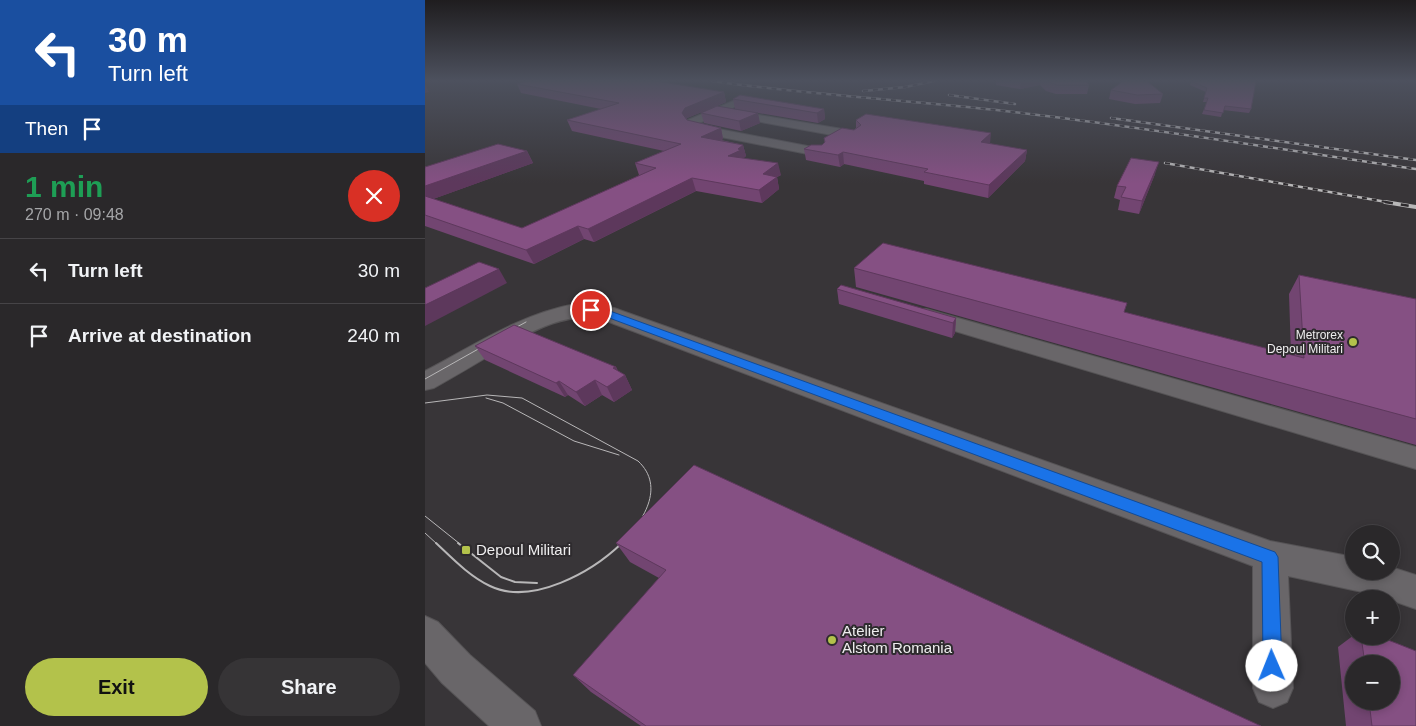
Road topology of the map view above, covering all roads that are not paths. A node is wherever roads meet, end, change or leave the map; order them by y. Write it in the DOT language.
graph roads {
  1 [pos="709,115"];
  2 [pos="742,115"];
  3 [pos="772,120"];
  4 [pos="854,135"];
  5 [pos="737,136"];
  6 [pos="818,152"];
  7 [pos="908,310"];
  8 [pos="425,382"];
  9 [pos="1416,458"];
  10 [pos="1269,557"];
  11 [pos="1416,592"];
  12 [pos="425,635"];
  13 [pos="1273,688"];
  14 [pos="520,726"];
  1 -- 5 [label="street"];
  2 -- 3 [label="street"];
  3 -- 4 [label="street"];
  3 -- 5 [label="street"];
  5 -- 6 [label="street"];
  7 -- 9 [label="street"];
  8 -- 10 [label="street"];
  10 -- 11 [label="street"];
  10 -- 13 [label="street"];
  12 -- 14 [label="street"];
}
